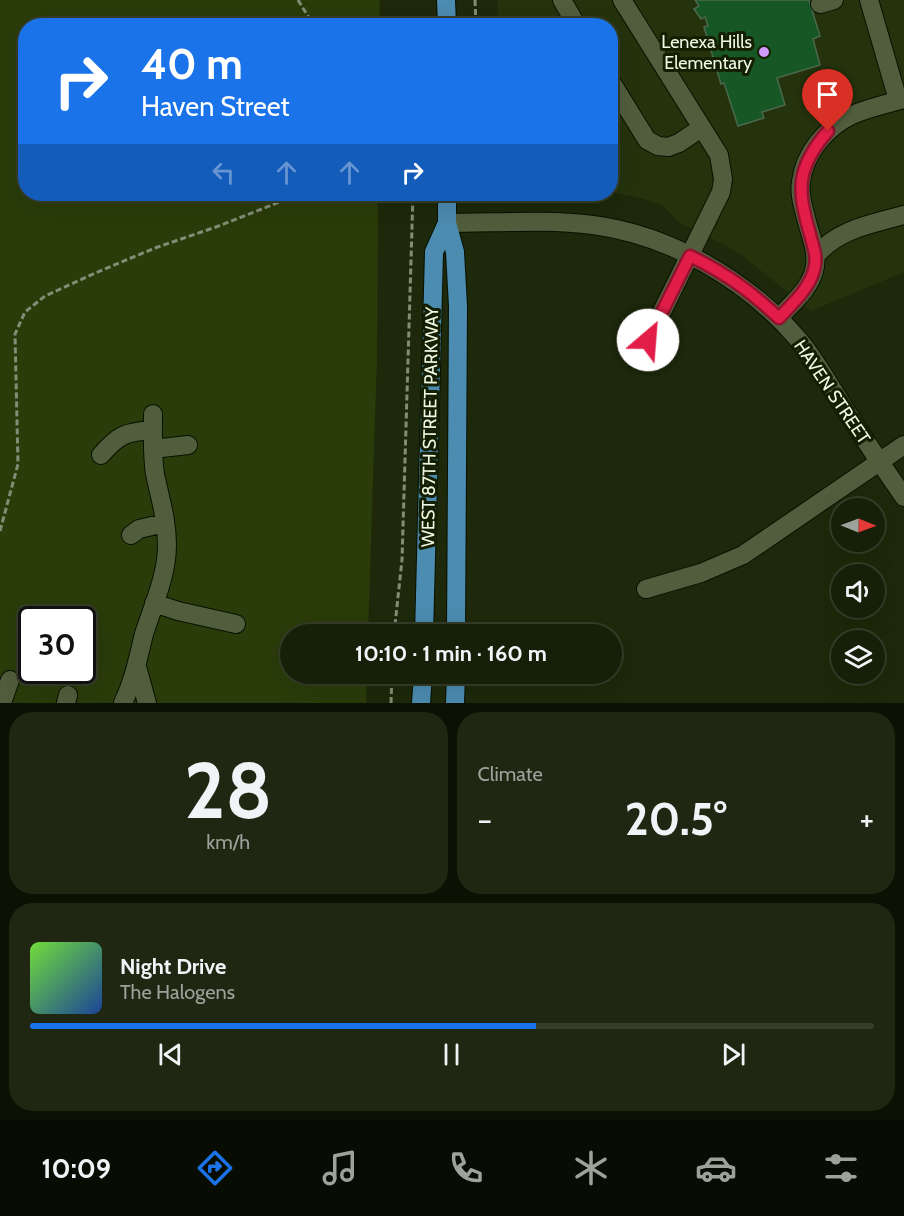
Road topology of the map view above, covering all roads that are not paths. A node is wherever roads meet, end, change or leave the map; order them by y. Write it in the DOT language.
graph roads {
  1 [pos="446,0"];
  2 [pos="562,0"];
  3 [pos="622,0"];
  4 [pos="869,0"];
  5 [pos="447,18"];
  6 [pos="572,18"];
  7 [pos="618,93"];
  8 [pos="901,100"];
  9 [pos="701,128"];
  10 [pos="447,201"];
  11 [pos="904,215"];
  12 [pos="447,223"];
  13 [pos="690,256"];
  14 [pos="816,256"];
  15 [pos="779,318"];
  16 [pos="648,340"];
  17 [pos="188,445"];
  18 [pos="904,446"];
  19 [pos="153,449"];
  20 [pos="101,455"];
  21 [pos="878,462"];
  22 [pos="904,496"];
  23 [pos="165,523"];
  24 [pos="131,535"];
  25 [pos="645,590"];
  26 [pos="154,603"];
  27 [pos="236,624"];
  28 [pos="424,624"];
  29 [pos="456,624"];
  30 [pos="137,667"];
  31 [pos="10,680"];
  32 [pos="422,684"];
  33 [pos="456,684"];
  34 [pos="2,703"];
  35 [pos="123,703"];
  36 [pos="147,703"];
  37 [pos="421,703"];
  38 [pos="455,703"];
  1 -- 5 [label="main road"];
  2 -- 6 [label="street"];
  3 -- 9 [label="street"];
  4 -- 8 [label="street"];
  7 -- 9 [label="street"];
  8 -- 14 [label="street"];
  9 -- 13 [label="street"];
  10 -- 12 [label="main road, WEST 87TH STREET PARKWAY"];
  11 -- 14 [label="street"];
  12 -- 13 [label="street, HAVEN STREET"];
  12 -- 28 [label="main road, WEST 87TH STREET PARKWAY"];
  12 -- 29 [label="main road, WEST 87TH STREET PARKWAY"];
  13 -- 15 [label="street, HAVEN STREET"];
  13 -- 16 [label="street"];
  14 -- 15 [label="street"];
  15 -- 21 [label="street, HAVEN STREET"];
  17 -- 19 [label="street"];
  18 -- 21 [label="street"];
  19 -- 20 [label="street"];
  19 -- 23 [label="street"];
  21 -- 22 [label="street, HAVEN STREET"];
  21 -- 25 [label="street"];
  23 -- 24 [label="street"];
  23 -- 26 [label="street"];
  26 -- 27 [label="street"];
  26 -- 30 [label="street"];
  30 -- 35 [label="street"];
  30 -- 36 [label="street"];
  31 -- 34 [label="street"];
  32 -- 37 [label="main road"];
  33 -- 38 [label="main road"];
}
